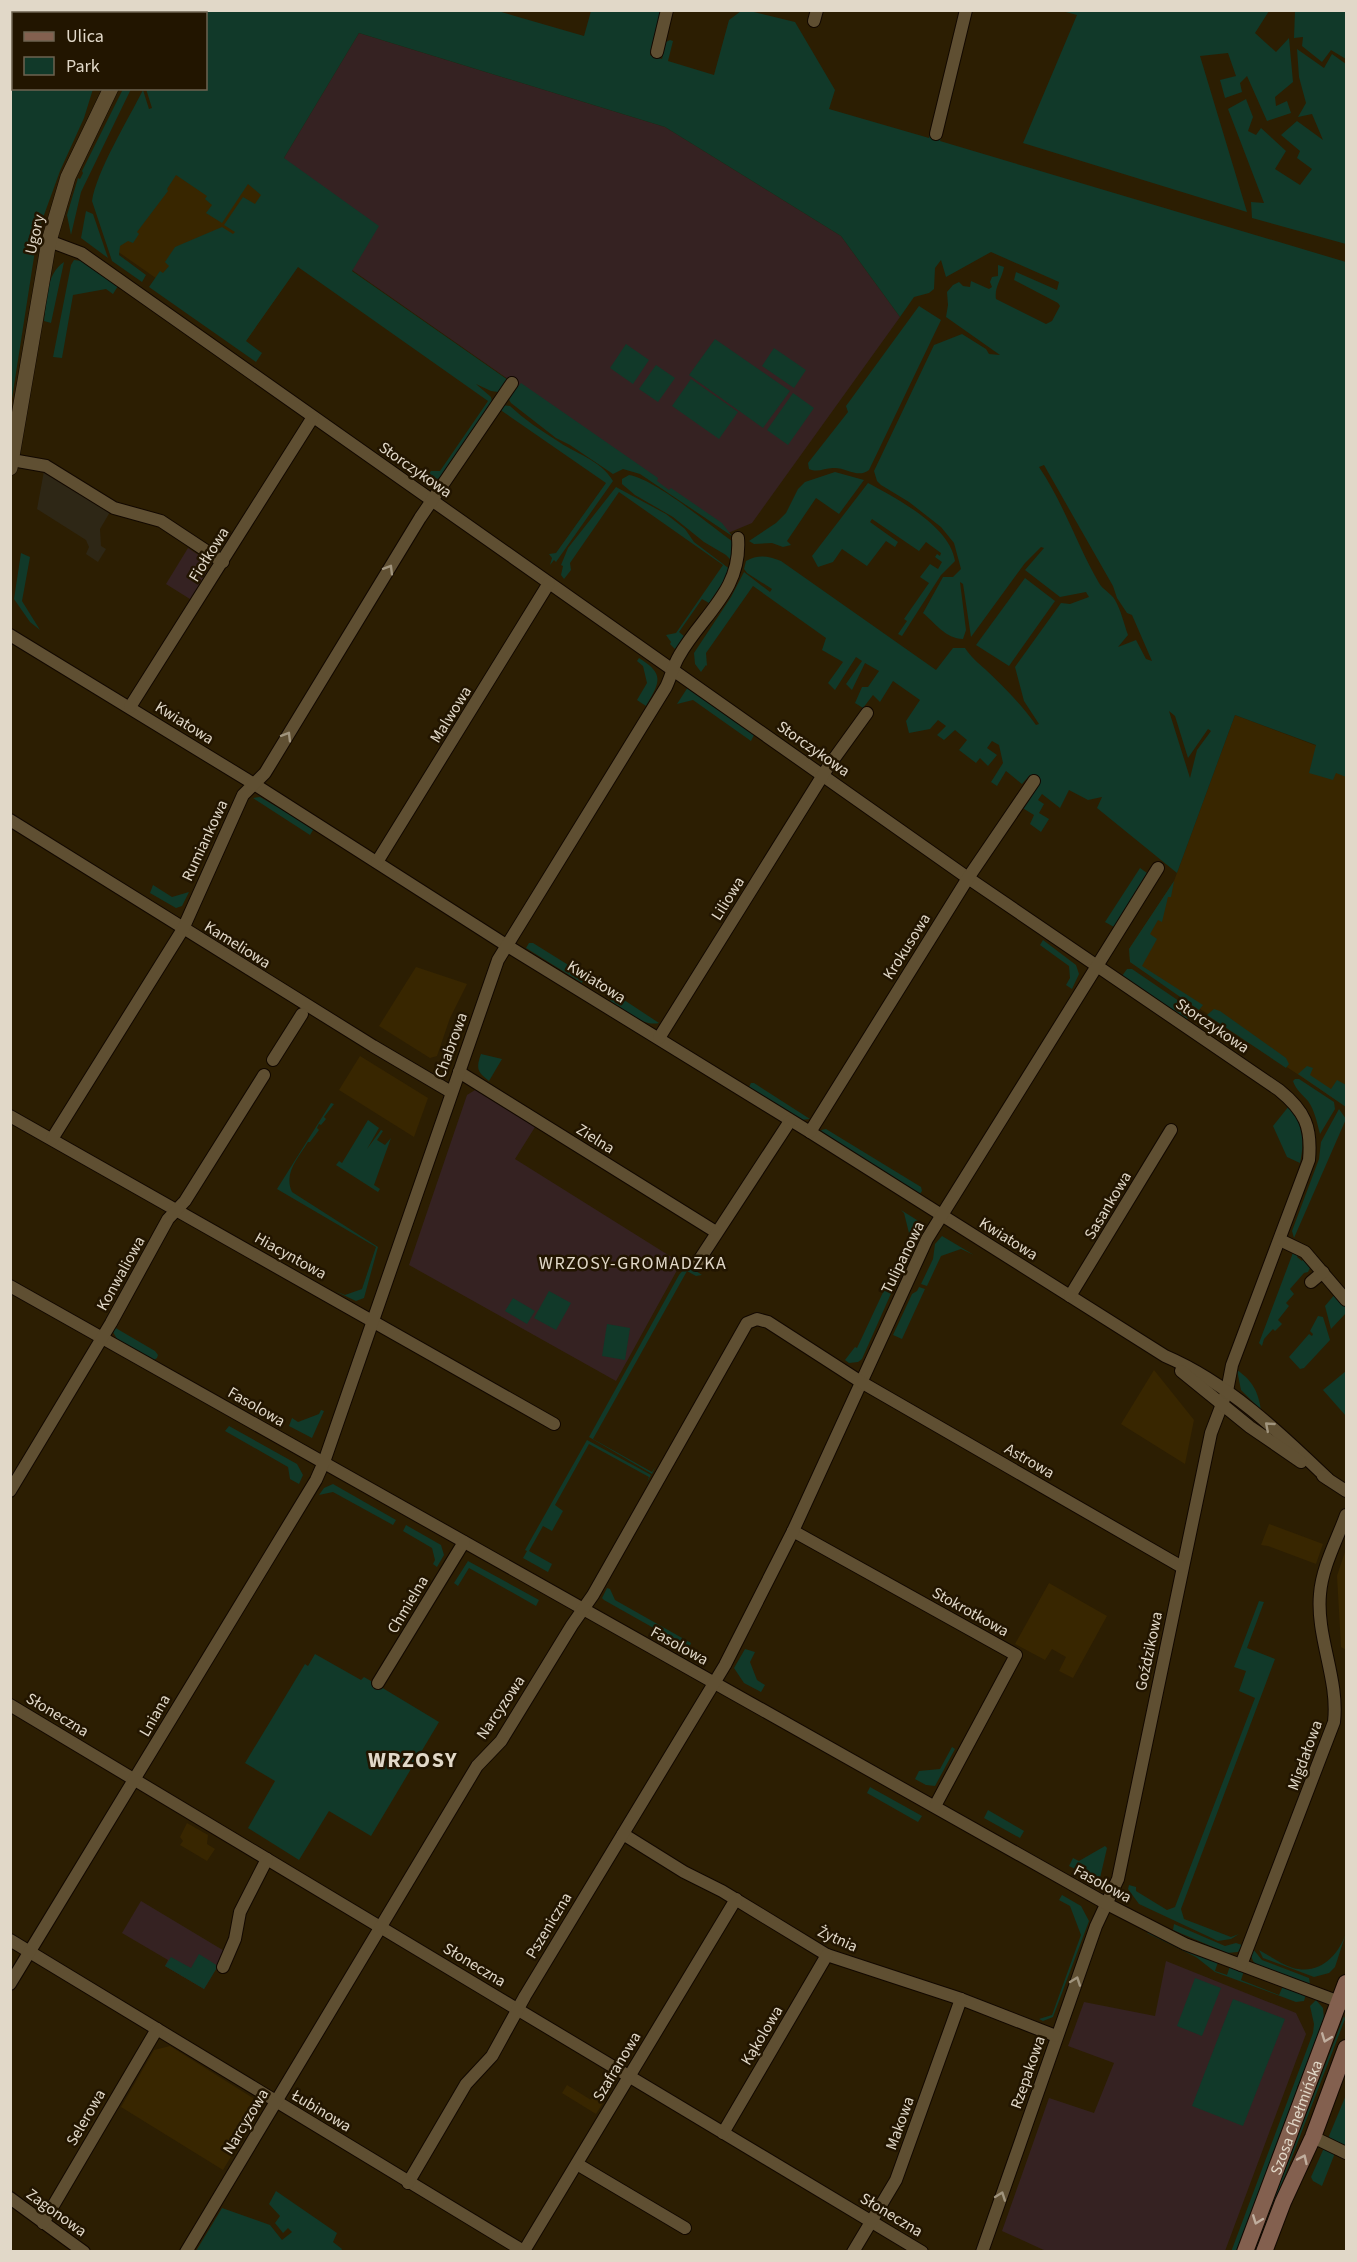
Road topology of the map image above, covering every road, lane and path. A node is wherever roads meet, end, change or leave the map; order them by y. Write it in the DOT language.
graph roads {
  1 [pos="667,10"];
  2 [pos="966,10"];
  3 [pos="657,52"];
  4 [pos="110,90"];
  5 [pos="936,134"];
  6 [pos="49,241"];
  7 [pos="512,383"];
  8 [pos="313,417"];
  9 [pos="11,464"];
  10 [pos="432,500"];
  11 [pos="738,538"];
  12 [pos="223,561"];
  13 [pos="549,583"];
  14 [pos="10,635"];
  15 [pos="673,669"];
  16 [pos="130,707"];
  17 [pos="867,713"];
  18 [pos="824,775"];
  19 [pos="1034,781"];
  20 [pos="254,784"];
  21 [pos="10,820"];
  22 [pos="377,862"];
  23 [pos="1158,868"];
  24 [pos="968,878"];
  25 [pos="183,929"];
  26 [pos="506,945"];
  27 [pos="1096,966"];
  28 [pos="302,1014"];
  29 [pos="659,1038"];
  30 [pos="273,1060"];
  31 [pos="459,1072"];
  32 [pos="264,1075"];
  33 [pos="451,1092"];
  34 [pos="10,1116"];
  35 [pos="790,1121"];
  36 [pos="1171,1130"];
  37 [pos="810,1132"];
  38 [pos="52,1139"];
  39 [pos="177,1210"];
  40 [pos="942,1216"];
  41 [pos="716,1232"];
  42 [pos="1280,1240"];
  43 [pos="696,1265"];
  44 [pos="1323,1272"];
  45 [pos="1311,1282"];
  46 [pos="10,1286"];
  47 [pos="1070,1296"];
  48 [pos="1347,1300"];
  49 [pos="373,1320"];
  50 [pos="103,1337"];
  51 [pos="1165,1356"];
  52 [pos="861,1382"];
  53 [pos="1227,1391"];
  54 [pos="1222,1405"];
  55 [pos="554,1424"];
  56 [pos="324,1462"];
  57 [pos="1329,1479"];
  58 [pos="10,1491"];
  59 [pos="1347,1491"];
  60 [pos="1347,1515"];
  61 [pos="793,1531"];
  62 [pos="464,1542"];
  63 [pos="1182,1567"];
  64 [pos="584,1610"];
  65 [pos="378,1683"];
  66 [pos="714,1683"];
  67 [pos="10,1705"];
  68 [pos="136,1779"];
  69 [pos="935,1806"];
  70 [pos="623,1834"];
  71 [pos="267,1859"];
  72 [pos="736,1899"];
  73 [pos="1107,1904"];
  74 [pos="380,1927"];
  75 [pos="10,1940"];
  76 [pos="30,1952"];
  77 [pos="827,1955"];
  78 [pos="1241,1965"];
  79 [pos="223,1967"];
  80 [pos="1347,1983"];
  81 [pos="10,1984"];
  82 [pos="962,1999"];
  83 [pos="1343,2003"];
  84 [pos="518,2009"];
  85 [pos="157,2029"];
  86 [pos="1056,2036"];
  87 [pos="1347,2048"];
  88 [pos="629,2076"];
  89 [pos="275,2101"];
  90 [pos="723,2133"];
  91 [pos="1313,2137"];
  92 [pos="1347,2153"];
  93 [pos="577,2164"];
  94 [pos="408,2182"];
  95 [pos="10,2198"];
  96 [pos="871,2221"];
  97 [pos="43,2223"];
  98 [pos="685,2228"];
  99 [pos="525,2251"];
  100 [pos="84,2252"];
  101 [pos="186,2252"];
  102 [pos="853,2252"];
  103 [pos="922,2252"];
  104 [pos="982,2252"];
  105 [pos="1245,2252"];
  106 [pos="1264,2252"];
  1 -- 3 [label="street"];
  2 -- 5 [label="street"];
  4 -- 6 [label="street, Ugory"];
  6 -- 8 [label="street, Storczykowa"];
  6 -- 9 [label="street, Ugory"];
  7 -- 10 [label="street, Rumiankowa"];
  8 -- 10 [label="street, Storczykowa"];
  8 -- 12 [label="street, Fiołkowa"];
  9 -- 12 [label="street"];
  10 -- 13 [label="street, Storczykowa"];
  20 -- 10 [label="street, Rumiankowa, one-way"];
  11 -- 15 [label="street, Chabrowa"];
  12 -- 16 [label="street, Fiołkowa"];
  13 -- 15 [label="street, Storczykowa"];
  13 -- 22 [label="street, Malwowa"];
  14 -- 16 [label="street, Kwiatowa"];
  15 -- 18 [label="street, Storczykowa"];
  15 -- 26 [label="street, Chabrowa"];
  16 -- 20 [label="street, Kwiatowa"];
  17 -- 18 [label="street, Liliowa"];
  18 -- 24 [label="street, Storczykowa"];
  18 -- 29 [label="street, Liliowa"];
  19 -- 24 [label="street, Krokusowa"];
  20 -- 22 [label="street, Kwiatowa"];
  20 -- 25 [label="street, Rumiankowa"];
  21 -- 25 [label="street, Kameliowa"];
  22 -- 26 [label="street, Kwiatowa"];
  23 -- 27 [label="street, Tulipanowa"];
  24 -- 27 [label="street, Storczykowa"];
  24 -- 37 [label="street, Krokusowa"];
  25 -- 33 [label="street, Kameliowa"];
  25 -- 38 [label="street, Rumiankowa"];
  26 -- 29 [label="street, Kwiatowa"];
  26 -- 31 [label="street, Chabrowa"];
  27 -- 40 [label="street, Tulipanowa"];
  27 -- 42 [label="street, Storczykowa"];
  28 -- 30 [label="street"];
  29 -- 35 [label="street, Kwiatowa"];
  31 -- 33 [label="street, Chabrowa"];
  31 -- 41 [label="street, Zielna"];
  32 -- 39 [label="street, Konwaliowa"];
  33 -- 49 [label="street, Chabrowa"];
  34 -- 38 [label="street, Hiacyntowa"];
  35 -- 37 [label="street, Kwiatowa"];
  35 -- 41 [label="street"];
  36 -- 47 [label="street, Sasankowa"];
  37 -- 40 [label="street, Kwiatowa"];
  38 -- 39 [label="street, Hiacyntowa"];
  39 -- 49 [label="street, Hiacyntowa"];
  39 -- 50 [label="street, Konwaliowa"];
  40 -- 47 [label="street, Kwiatowa"];
  40 -- 52 [label="street, Tulipanowa"];
  41 -- 43 [label="street"];
  42 -- 44 [label="street"];
  42 -- 53 [label="street, Storczykowa"];
  44 -- 45 [label="street"];
  44 -- 48 [label="street"];
  46 -- 50 [label="street, Fasolowa"];
  47 -- 51 [label="street, Kwiatowa"];
  49 -- 55 [label="street, Hiacyntowa"];
  49 -- 56 [label="street, Chabrowa"];
  50 -- 56 [label="street, Fasolowa"];
  50 -- 58 [label="street, Konwaliowa"];
  51 -- 53 [label="street, Kwiatowa"];
  51 -- 54 [label="street, Kwiatowa"];
  52 -- 61 [label="street, Tulipanowa"];
  52 -- 63 [label="street, Astrowa"];
  52 -- 64 [label="street, Narcyzowa"];
  53 -- 54 [label="street, Storczykowa"];
  57 -- 53 [label="street, Kwiatowa, one-way"];
  54 -- 57 [label="street, Kwiatowa"];
  54 -- 63 [label="street, Goździkowa"];
  56 -- 62 [label="street, Fasolowa"];
  56 -- 68 [label="street, Lniana"];
  57 -- 59 [label="street, Kwiatowa"];
  60 -- 78 [label="street, Migdałowa"];
  61 -- 66 [label="street, Tulipanowa"];
  61 -- 69 [label="street, Stokrotkowa"];
  62 -- 64 [label="street, Fasolowa"];
  62 -- 65 [label="street, Chmielna"];
  63 -- 73 [label="street, Goździkowa"];
  64 -- 66 [label="street, Fasolowa"];
  64 -- 74 [label="street, Narcyzowa"];
  66 -- 69 [label="street, Fasolowa"];
  66 -- 70 [label="street, Pszeniczna"];
  67 -- 68 [label="street, Słoneczna"];
  68 -- 71 [label="street, Słoneczna"];
  68 -- 76 [label="street, Lniana"];
  69 -- 73 [label="street, Fasolowa"];
  70 -- 72 [label="street, Żytnia"];
  70 -- 84 [label="street, Pszeniczna"];
  71 -- 74 [label="street, Słoneczna"];
  71 -- 79 [label="street"];
  72 -- 77 [label="street, Żytnia"];
  72 -- 88 [label="street, Szafranowa"];
  73 -- 78 [label="street, Fasolowa"];
  86 -- 73 [label="street, Rzepakowa, one-way"];
  74 -- 84 [label="street, Słoneczna"];
  74 -- 89 [label="street, Narcyzowa"];
  75 -- 76 [label="street, Łubinowa"];
  76 -- 81 [label="street, Lniana"];
  76 -- 85 [label="street, Łubinowa"];
  77 -- 82 [label="street, Żytnia"];
  77 -- 90 [label="street, Kąkolowa"];
  78 -- 83 [label="street, Fasolowa"];
  80 -- 83 [label="main road, Szosa Chełmińska"];
  82 -- 86 [label="street, Żytnia"];
  82 -- 96 [label="street, Makowa"];
  83 -- 105 [label="main road, Szosa Chełmińska, one-way"];
  84 -- 88 [label="street, Słoneczna"];
  84 -- 94 [label="street, Pszeniczna"];
  85 -- 89 [label="street, Łubinowa"];
  85 -- 97 [label="street, Selerowa"];
  104 -- 86 [label="street, Rzepakowa, one-way"];
  87 -- 91 [label="main road, Szosa Chełmińska"];
  88 -- 90 [label="street, Słoneczna"];
  88 -- 93 [label="street, Szafranowa"];
  89 -- 94 [label="street, Łubinowa"];
  89 -- 101 [label="street, Narcyzowa"];
  90 -- 96 [label="street, Słoneczna"];
  91 -- 92 [label="street"];
  106 -- 91 [label="main road, Szosa Chełmińska, one-way"];
  93 -- 98 [label="street"];
  93 -- 99 [label="street, Szafranowa"];
  94 -- 99 [label="street, Łubinowa"];
  95 -- 97 [label="street, Zagonowa"];
  96 -- 102 [label="street, Makowa"];
  96 -- 103 [label="street, Słoneczna"];
  97 -- 100 [label="street, Zagonowa"];
}
